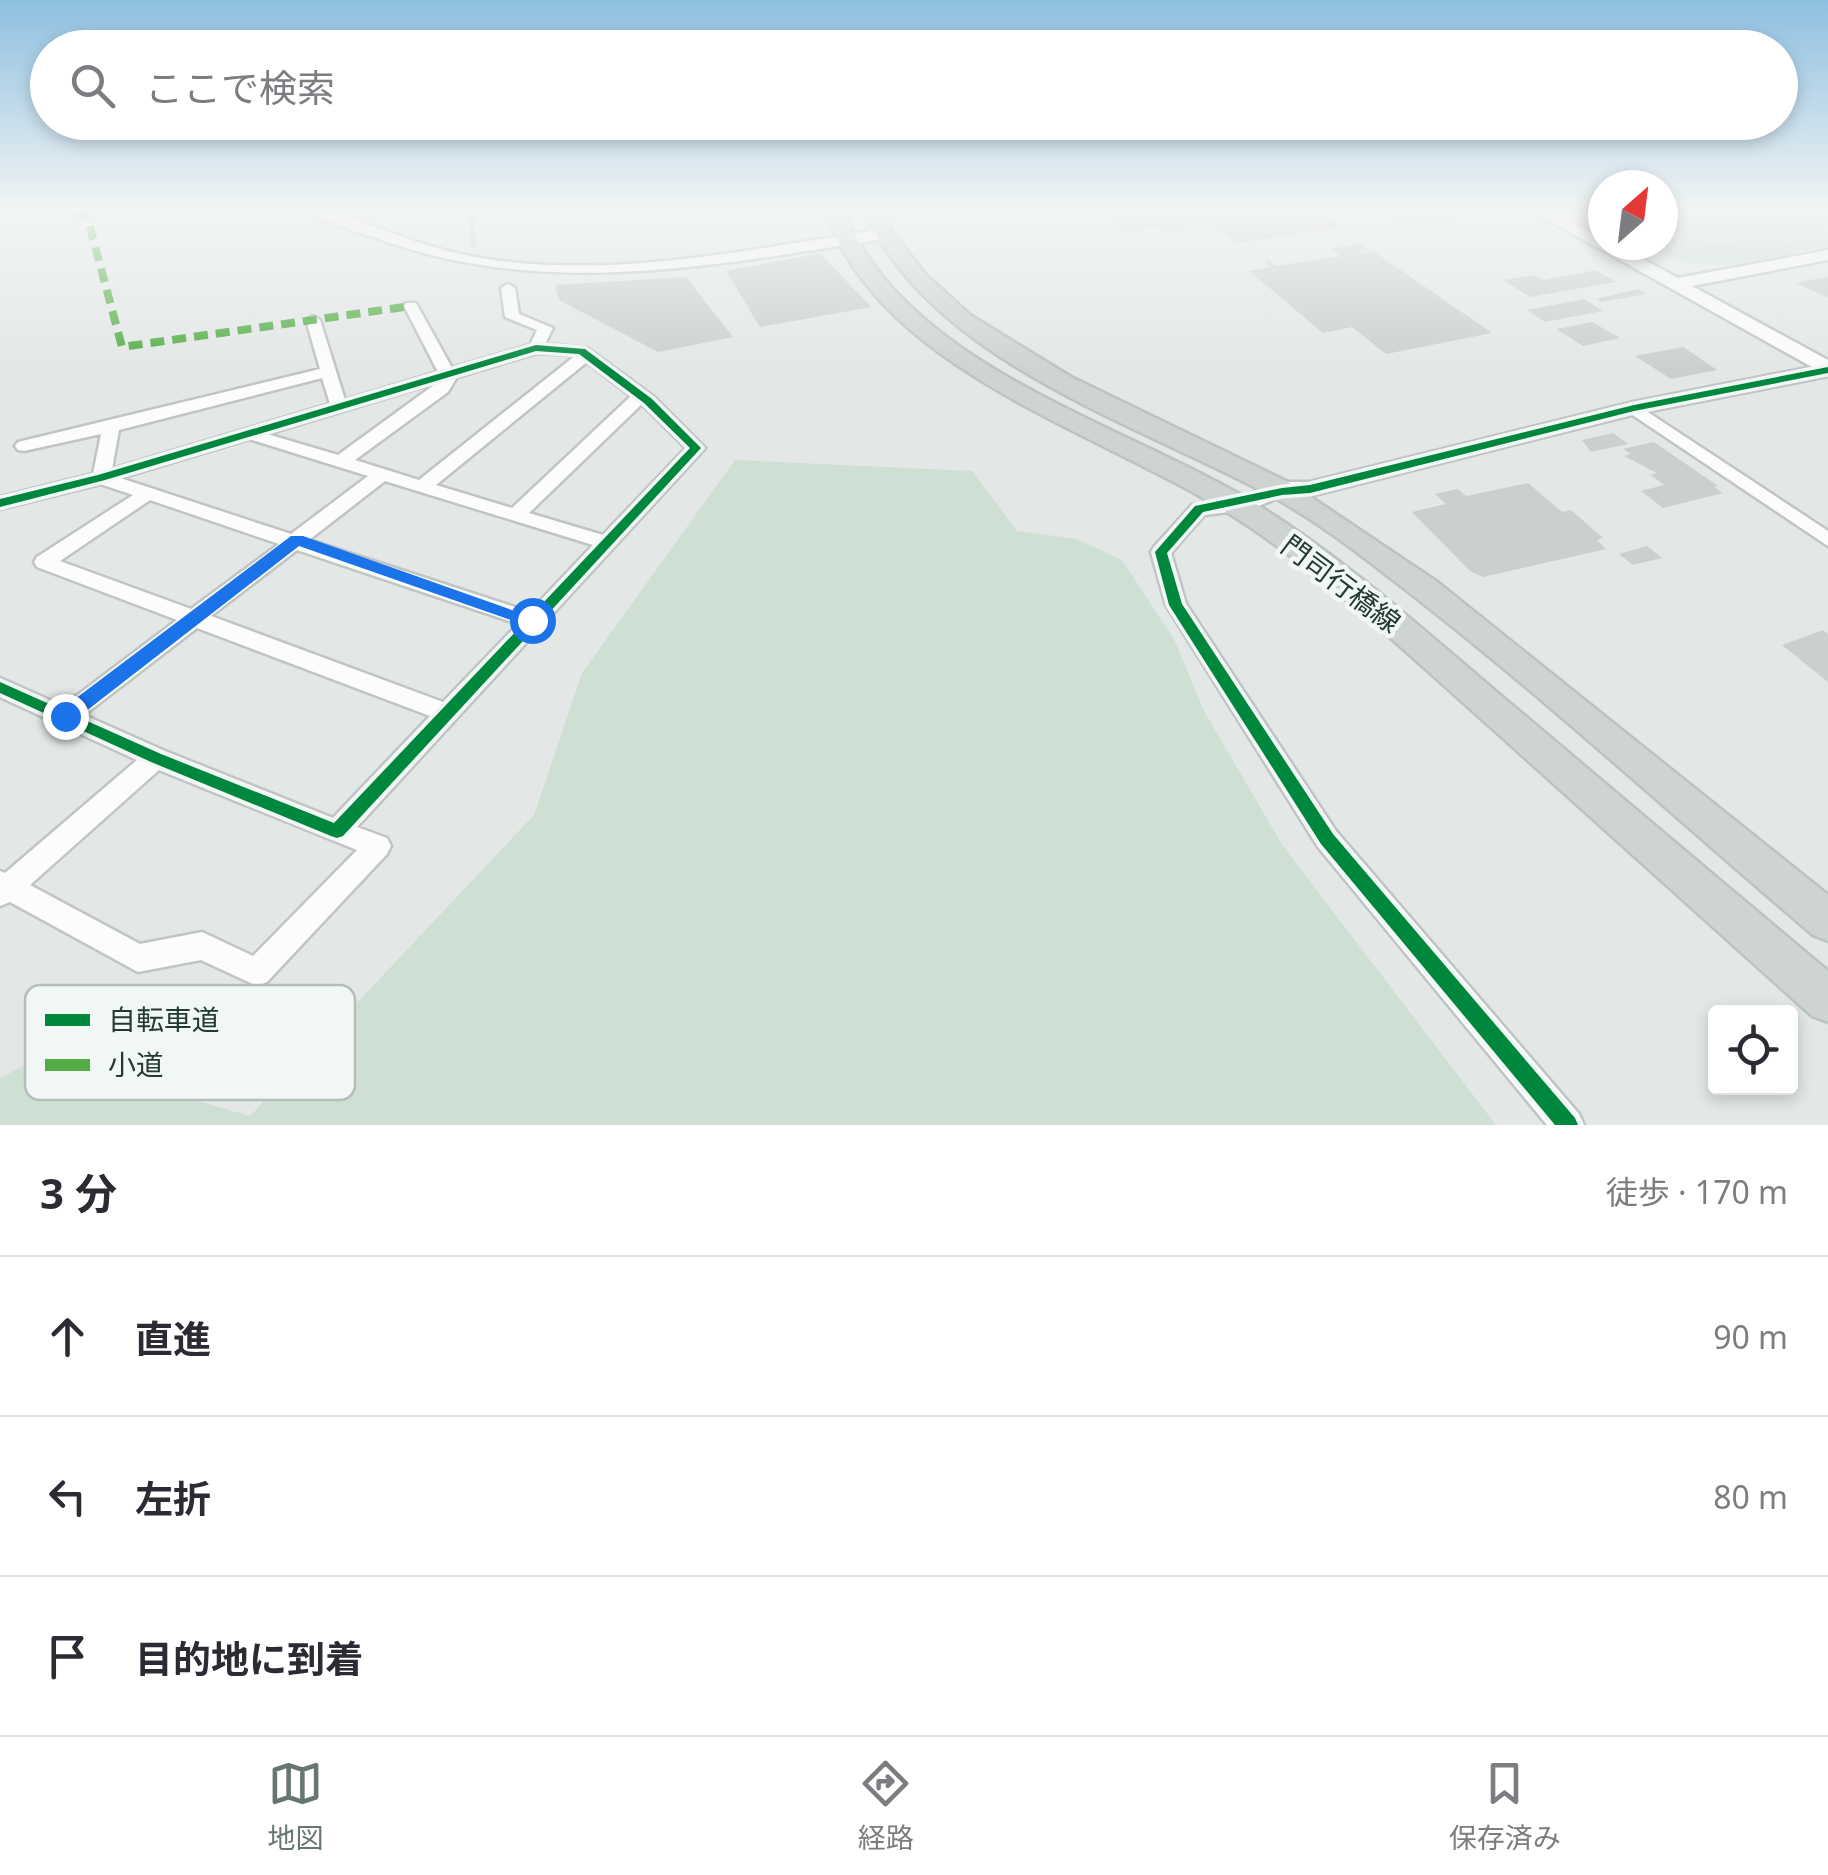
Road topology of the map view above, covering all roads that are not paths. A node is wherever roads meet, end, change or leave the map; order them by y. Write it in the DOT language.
graph roads {
  1 [pos="492,264"];
  2 [pos="651,264"];
  3 [pos="867,264"];
  4 [pos="908,264"];
  5 [pos="1648,264"];
  6 [pos="1659,264"];
  7 [pos="1778,264"];
  8 [pos="1685,282"];
  9 [pos="508,288"];
  10 [pos="410,306"];
  11 [pos="313,320"];
  12 [pos="536,348"];
  13 [pos="1828,352"];
  14 [pos="586,355"];
  15 [pos="1828,369"];
  16 [pos="329,371"];
  17 [pos="448,377"];
  18 [pos="642,396"];
  19 [pos="340,408"];
  20 [pos="1634,408"];
  21 [pos="112,427"];
  22 [pos="250,435"];
  23 [pos="24,446"];
  24 [pos="342,461"];
  25 [pos="384,473"];
  26 [pos="100,478"];
  27 [pos="423,486"];
  28 [pos="1280,489"];
  29 [pos="148,493"];
  30 [pos="0,503"];
  31 [pos="1238,506"];
  32 [pos="516,514"];
  33 [pos="297,540"];
  34 [pos="1828,540"];
  35 [pos="604,542"];
  36 [pos="196,616"];
  37 [pos="532,620"];
  38 [pos="0,688"];
  39 [pos="446,713"];
  40 [pos="65,716"];
  41 [pos="156,758"];
  42 [pos="337,831"];
  43 [pos="3,888"];
  44 [pos="1828,920"];
  45 [pos="1828,1000"];
  46 [pos="1568,1125"];
  1 -- 2 [label="street"];
  3 -- 31 [label="main road, 門司行橋線"];
  4 -- 28 [label="main road, 門司行橋線"];
  5 -- 8 [label="street"];
  6 -- 8 [label="street"];
  7 -- 8 [label="street"];
  8 -- 13 [label="street"];
  8 -- 15 [label="street"];
  9 -- 12 [label="street"];
  10 -- 17 [label="street"];
  11 -- 16 [label="street"];
  12 -- 14 [label="street"];
  12 -- 17 [label="street"];
  14 -- 18 [label="street"];
  14 -- 27 [label="street"];
  15 -- 20 [label="street"];
  16 -- 19 [label="street"];
  16 -- 21 [label="street"];
  17 -- 19 [label="street"];
  17 -- 24 [label="street"];
  18 -- 32 [label="street"];
  18 -- 35 [label="street"];
  19 -- 22 [label="street"];
  20 -- 28 [label="street"];
  20 -- 34 [label="street"];
  21 -- 23 [label="street"];
  21 -- 26 [label="street"];
  22 -- 24 [label="street"];
  22 -- 26 [label="street"];
  24 -- 25 [label="street"];
  25 -- 27 [label="street"];
  25 -- 33 [label="street"];
  26 -- 29 [label="street"];
  26 -- 30 [label="street"];
  27 -- 32 [label="street"];
  28 -- 31 [label="street"];
  28 -- 44 [label="main road, 門司行橋線"];
  29 -- 33 [label="street"];
  29 -- 36 [label="street"];
  31 -- 45 [label="main road, 門司行橋線"];
  31 -- 46 [label="street"];
  32 -- 35 [label="street"];
  33 -- 36 [label="street"];
  33 -- 37 [label="street"];
  35 -- 37 [label="street"];
  36 -- 39 [label="street"];
  36 -- 40 [label="street"];
  37 -- 39 [label="street"];
  38 -- 40 [label="street"];
  39 -- 42 [label="street"];
  40 -- 41 [label="street"];
  41 -- 42 [label="street"];
  41 -- 43 [label="street"];
  42 -- 43 [label="street"];
}
